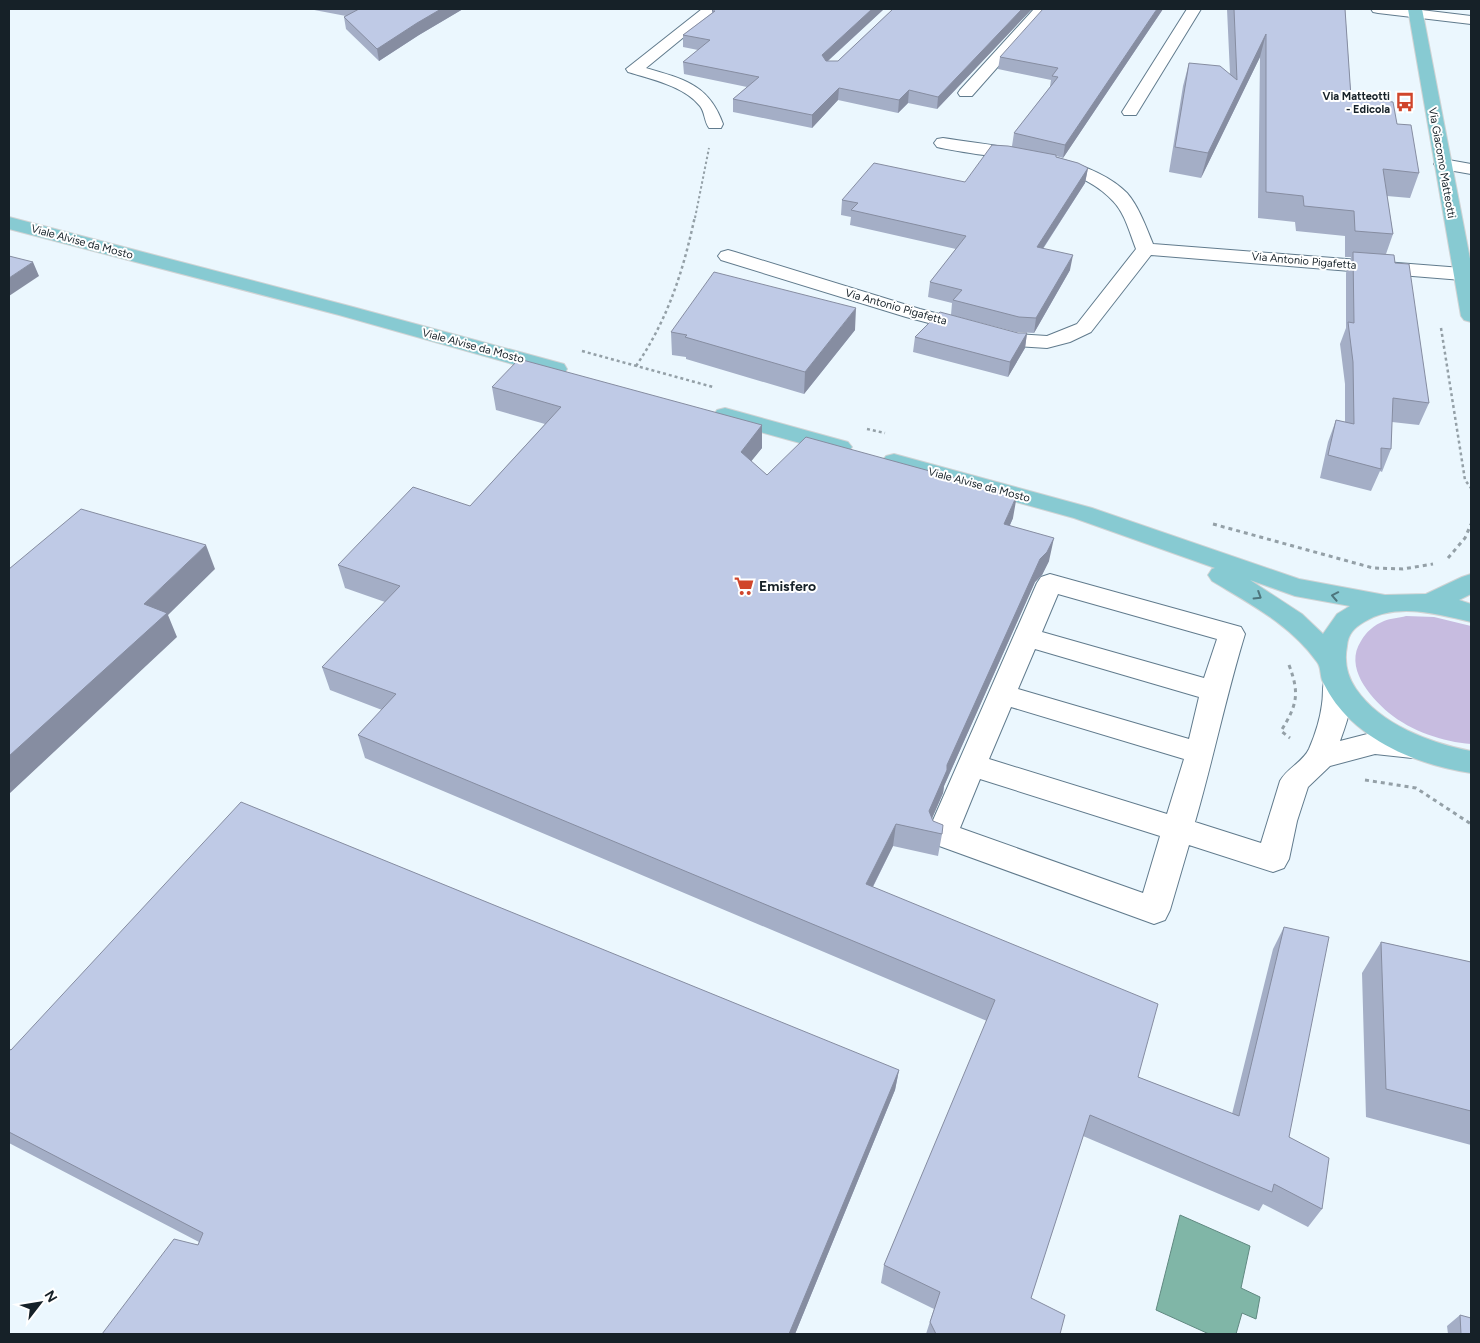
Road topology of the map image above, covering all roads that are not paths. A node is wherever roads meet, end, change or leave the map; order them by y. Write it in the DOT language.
graph roads {
  1 [pos="711,9"];
  2 [pos="1042,9"];
  3 [pos="1194,9"];
  4 [pos="1378,9"];
  5 [pos="1415,11"];
  6 [pos="1471,20"];
  7 [pos="966,93"];
  8 [pos="1130,112"];
  9 [pos="714,124"];
  10 [pos="944,143"];
  11 [pos="1443,164"];
  12 [pos="1471,169"];
  13 [pos="9,223"];
  14 [pos="1146,249"];
  15 [pos="728,256"];
  16 [pos="1462,274"];
  17 [pos="1471,316"];
  18 [pos="577,374"];
  19 [pos="701,409"];
  20 [pos="1137,533"];
  21 [pos="1471,584"];
  22 [pos="1432,603"];
  23 [pos="1384,604"];
  24 [pos="1471,613"];
  25 [pos="1027,637"];
  26 [pos="1334,670"];
  27 [pos="1214,692"];
  28 [pos="1002,694"];
  29 [pos="1422,750"];
  30 [pos="1200,753"];
  31 [pos="1320,758"];
  32 [pos="1471,762"];
  33 [pos="972,766"];
  34 [pos="1471,781"];
  35 [pos="1178,830"];
  1 -- 9 [label="street"];
  2 -- 7 [label="street"];
  3 -- 8 [label="street"];
  4 -- 5 [label="street"];
  5 -- 6 [label="street"];
  5 -- 11 [label="main road, Via Giacomo Matteotti"];
  10 -- 14 [label="street"];
  11 -- 12 [label="street"];
  11 -- 16 [label="main road, Via Giacomo Matteotti"];
  13 -- 18 [label="main road, Viale Alvise da Mosto"];
  14 -- 15 [label="street, Via Antonio Pigafetta"];
  14 -- 16 [label="street, Via Antonio Pigafetta"];
  16 -- 17 [label="main road, Via Giacomo Matteotti"];
  19 -- 20 [label="main road, Viale Alvise da Mosto"];
  23 -- 20 [label="main road, Viale Alvise da Mosto, one-way"];
  20 -- 26 [label="main road, Viale Alvise da Mosto, one-way"];
  21 -- 22 [label="main road"];
  22 -- 23 [label="main road"];
  22 -- 24 [label="main road"];
  23 -- 26 [label="main road"];
  25 -- 27 [label="street"];
  25 -- 27 [label="street"];
  25 -- 28 [label="street"];
  26 -- 29 [label="main road, Viale Alvise da Mosto"];
  26 -- 31 [label="street"];
  27 -- 30 [label="street"];
  28 -- 30 [label="street"];
  28 -- 33 [label="street"];
  29 -- 31 [label="street"];
  29 -- 32 [label="main road"];
  29 -- 34 [label="main road"];
  30 -- 35 [label="street"];
  31 -- 35 [label="street"];
  33 -- 35 [label="street"];
  33 -- 35 [label="street"];
}
